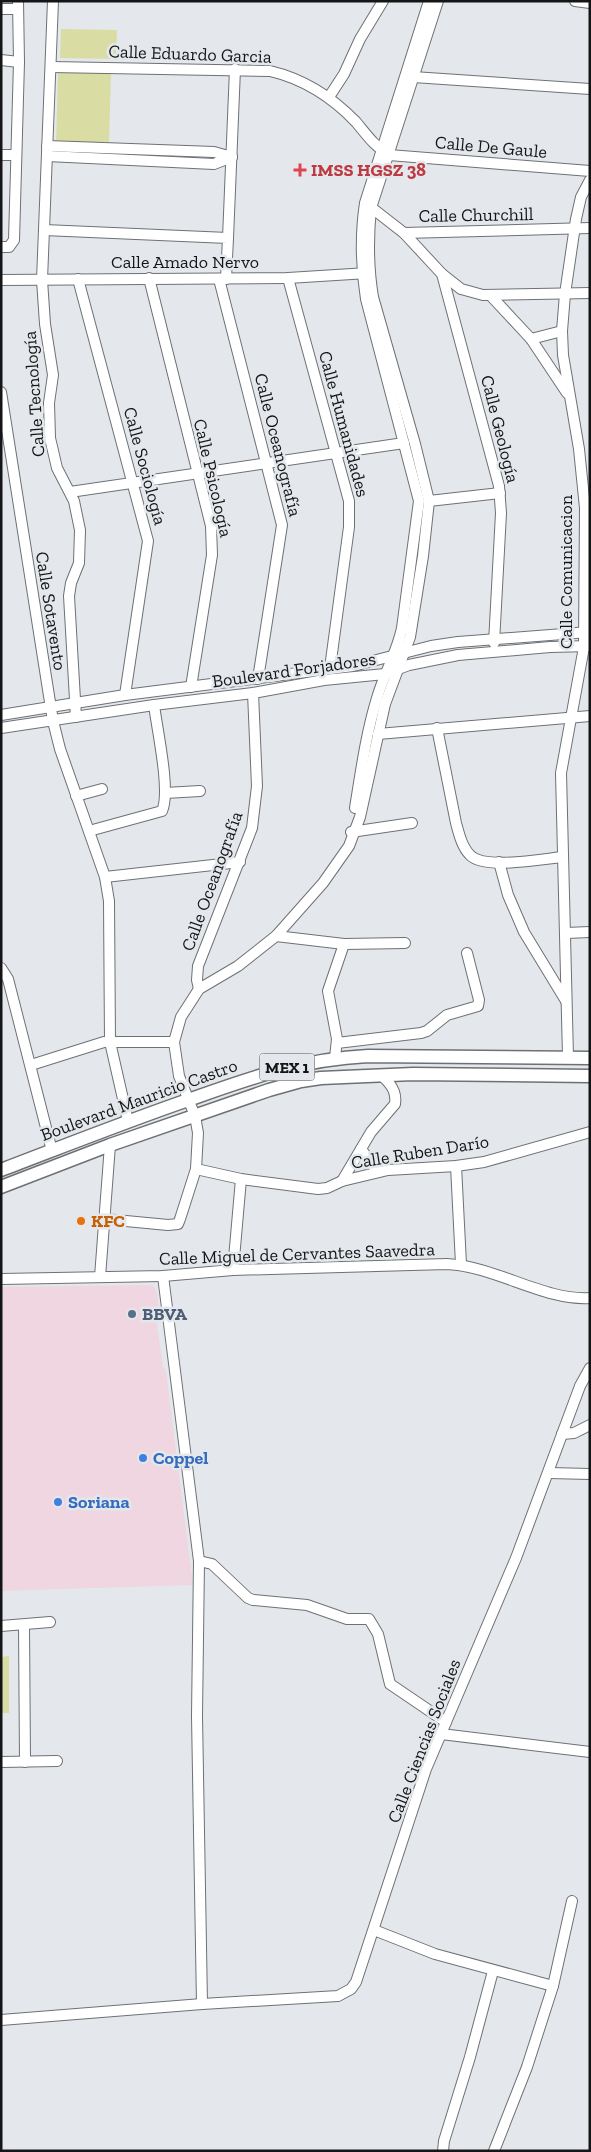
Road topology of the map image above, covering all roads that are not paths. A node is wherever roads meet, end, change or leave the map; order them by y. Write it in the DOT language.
graph roads {
  1 [pos="53,1"];
  2 [pos="383,1"];
  3 [pos="429,1"];
  4 [pos="438,1"];
  5 [pos="575,1"];
  6 [pos="590,2"];
  7 [pos="18,5"];
  8 [pos="1,9"];
  9 [pos="1,60"];
  10 [pos="19,62"];
  11 [pos="51,67"];
  12 [pos="235,69"];
  13 [pos="413,77"];
  14 [pos="590,89"];
  15 [pos="329,97"];
  16 [pos="47,151"];
  17 [pos="385,153"];
  18 [pos="1,155"];
  19 [pos="16,156"];
  20 [pos="232,156"];
  21 [pos="590,171"];
  22 [pos="590,180"];
  23 [pos="368,206"];
  24 [pos="590,228"];
  25 [pos="574,229"];
  26 [pos="44,230"];
  27 [pos="404,233"];
  28 [pos="228,238"];
  29 [pos="1,247"];
  30 [pos="366,274"];
  31 [pos="442,274"];
  32 [pos="149,278"];
  33 [pos="288,278"];
  34 [pos="78,279"];
  35 [pos="223,279"];
  36 [pos="1,280"];
  37 [pos="42,280"];
  38 [pos="590,293"];
  39 [pos="565,294"];
  40 [pos="491,296"];
  41 [pos="562,331"];
  42 [pos="530,340"];
  43 [pos="1,392"];
  44 [pos="569,396"];
  45 [pos="404,443"];
  46 [pos="336,453"];
  47 [pos="266,463"];
  48 [pos="196,474"];
  49 [pos="134,483"];
  50 [pos="70,492"];
  51 [pos="500,493"];
  52 [pos="429,501"];
  53 [pos="587,508"];
  54 [pos="587,633"];
  55 [pos="494,638"];
  56 [pos="587,647"];
  57 [pos="404,652"];
  58 [pos="492,652"];
  59 [pos="393,656"];
  60 [pos="330,668"];
  61 [pos="397,669"];
  62 [pos="385,674"];
  63 [pos="258,679"];
  64 [pos="190,687"];
  65 [pos="253,693"];
  66 [pos="125,695"];
  67 [pos="74,703"];
  68 [pos="154,705"];
  69 [pos="50,707"];
  70 [pos="1,714"];
  71 [pos="590,716"];
  72 [pos="76,717"];
  73 [pos="571,719"];
  74 [pos="53,721"];
  75 [pos="1,728"];
  76 [pos="437,728"];
  77 [pos="378,734"];
  78 [pos="102,789"];
  79 [pos="200,791"];
  80 [pos="165,793"];
  81 [pos="76,796"];
  82 [pos="412,823"];
  83 [pos="89,830"];
  84 [pos="354,832"];
  85 [pos="563,857"];
  86 [pos="240,862"];
  87 [pos="499,862"];
  88 [pos="105,877"];
  89 [pos="590,932"];
  90 [pos="566,933"];
  91 [pos="276,936"];
  92 [pos="405,943"];
  93 [pos="344,944"];
  94 [pos="467,953"];
  95 [pos="1,968"];
  96 [pos="199,989"];
  97 [pos="566,1002"];
  98 [pos="110,1042"];
  99 [pos="174,1042"];
  100 [pos="338,1043"];
  101 [pos="568,1057"];
  102 [pos="335,1058"];
  103 [pos="590,1058"];
  104 [pos="31,1065"];
  105 [pos="380,1075"];
  106 [pos="590,1076"];
  107 [pos="188,1100"];
  108 [pos="195,1116"];
  109 [pos="128,1121"];
  110 [pos="590,1132"];
  111 [pos="110,1145"];
  112 [pos="361,1149"];
  113 [pos="52,1151"];
  114 [pos="456,1166"];
  115 [pos="196,1169"];
  116 [pos="1,1170"];
  117 [pos="378,1172"];
  118 [pos="241,1179"];
  119 [pos="342,1181"];
  120 [pos="1,1187"];
  121 [pos="105,1219"];
  122 [pos="461,1264"];
  123 [pos="233,1270"];
  124 [pos="164,1276"];
  125 [pos="100,1277"];
  126 [pos="1,1279"];
  127 [pos="590,1298"];
  128 [pos="590,1368"];
  129 [pos="590,1425"];
  130 [pos="562,1434"];
  131 [pos="549,1473"];
  132 [pos="590,1474"];
  133 [pos="199,1561"];
  134 [pos="50,1622"];
  135 [pos="24,1625"];
  136 [pos="1,1626"];
  137 [pos="446,1722"];
  138 [pos="441,1734"];
  139 [pos="590,1752"];
  140 [pos="1,1762"];
  141 [pos="25,1762"];
  142 [pos="57,1762"];
  143 [pos="572,1901"];
  144 [pos="374,1930"];
  145 [pos="493,1971"];
  146 [pos="553,1986"];
  147 [pos="202,2004"];
  148 [pos="1,2020"];
  149 [pos="443,2151"];
  150 [pos="494,2151"];
  1 -- 11 [label="street, Calle Tecnología"];
  2 -- 15 [label="street"];
  3 -- 17 [label="street"];
  4 -- 13 [label="street"];
  5 -- 6 [label="street"];
  7 -- 8 [label="street"];
  7 -- 10 [label="street"];
  9 -- 10 [label="street"];
  10 -- 19 [label="street"];
  11 -- 12 [label="street, Calle Eduardo Garcia"];
  11 -- 16 [label="street, Calle Tecnología"];
  12 -- 15 [label="street, Calle Eduardo Garcia"];
  12 -- 20 [label="street, Calle Oceanografía"];
  13 -- 14 [label="street"];
  13 -- 17 [label="street"];
  15 -- 17 [label="street, Calle Eduardo Garcia"];
  16 -- 20 [label="street"];
  16 -- 26 [label="street, Calle Tecnología"];
  17 -- 21 [label="street, Calle De Gaule"];
  17 -- 23 [label="street"];
  18 -- 19 [label="street"];
  19 -- 29 [label="street"];
  20 -- 28 [label="street, Calle Oceanografía"];
  22 -- 25 [label="street, Calle Comunicacion"];
  23 -- 27 [label="street, Calle Churchill"];
  23 -- 30 [label="street"];
  24 -- 25 [label="street, Calle Churchill"];
  25 -- 27 [label="street, Calle Churchill"];
  25 -- 39 [label="street, Calle Comunicacion"];
  26 -- 28 [label="street"];
  26 -- 37 [label="street, Calle Tecnología"];
  27 -- 31 [label="street, Calle Geología"];
  28 -- 35 [label="street, Calle Oceanografía"];
  30 -- 33 [label="street, Calle Amado Nervo"];
  30 -- 45 [label="street"];
  30 -- 52 [label="street"];
  31 -- 40 [label="street"];
  31 -- 51 [label="street, Calle Geología"];
  32 -- 34 [label="street, Calle Amado Nervo"];
  32 -- 35 [label="street, Calle Amado Nervo"];
  32 -- 48 [label="street, Calle Psicología"];
  33 -- 35 [label="street, Calle Amado Nervo"];
  33 -- 46 [label="street, Calle Humanidades"];
  34 -- 37 [label="street, Calle Amado Nervo"];
  34 -- 49 [label="street, Calle Sociología"];
  35 -- 47 [label="street, Calle Oceanografía"];
  36 -- 37 [label="street, Calle Amado Nervo"];
  37 -- 50 [label="street, Calle Tecnología"];
  38 -- 39 [label="street"];
  39 -- 40 [label="street"];
  39 -- 41 [label="street, Calle Comunicacion"];
  40 -- 42 [label="street"];
  41 -- 42 [label="street"];
  41 -- 44 [label="street, Calle Comunicacion"];
  42 -- 44 [label="street"];
  43 -- 69 [label="street, Calle Sotavento"];
  44 -- 53 [label="street, Calle Comunicacion"];
  45 -- 46 [label="street"];
  45 -- 59 [label="street"];
  46 -- 47 [label="street"];
  46 -- 60 [label="street, Calle Humanidades"];
  47 -- 48 [label="street"];
  47 -- 63 [label="street, Calle Oceanografía"];
  48 -- 49 [label="street"];
  48 -- 64 [label="street, Calle Psicología"];
  49 -- 50 [label="street"];
  49 -- 66 [label="street, Calle Sociología"];
  50 -- 67 [label="street, Calle Tecnología"];
  51 -- 52 [label="street"];
  51 -- 55 [label="street, Calle Geología"];
  52 -- 57 [label="street"];
  53 -- 54 [label="street, Calle Comunicacion"];
  54 -- 55 [label="street, Boulevard Forjadores"];
  54 -- 56 [label="street, Calle Comunicacion"];
  55 -- 57 [label="street, Boulevard Forjadores"];
  55 -- 58 [label="street, Calle Geología"];
  56 -- 58 [label="street, Boulevard Forjadores"];
  56 -- 73 [label="street, Calle Comunicacion"];
  57 -- 59 [label="street, Boulevard Forjadores"];
  57 -- 61 [label="street"];
  58 -- 61 [label="street, Boulevard Forjadores"];
  59 -- 60 [label="street, Boulevard Forjadores"];
  59 -- 62 [label="street"];
  60 -- 63 [label="street, Boulevard Forjadores"];
  61 -- 62 [label="street, Boulevard Forjadores"];
  61 -- 77 [label="street"];
  62 -- 65 [label="street, Boulevard Forjadores"];
  62 -- 84 [label="street"];
  63 -- 64 [label="street, Boulevard Forjadores"];
  64 -- 66 [label="street, Boulevard Forjadores"];
  65 -- 68 [label="street, Boulevard Forjadores"];
  65 -- 86 [label="street, Calle Oceanografía"];
  66 -- 67 [label="street, Boulevard Forjadores"];
  67 -- 69 [label="street, Boulevard Forjadores"];
  67 -- 72 [label="street, Calle Tecnología"];
  68 -- 72 [label="street, Boulevard Forjadores"];
  68 -- 80 [label="street"];
  69 -- 70 [label="street, Boulevard Forjadores"];
  69 -- 74 [label="street, Calle Sotavento"];
  71 -- 73 [label="street"];
  72 -- 74 [label="street, Boulevard Forjadores"];
  73 -- 76 [label="street"];
  73 -- 85 [label="street, Calle Comunicacion"];
  74 -- 75 [label="street, Boulevard Forjadores"];
  74 -- 81 [label="street, Calle Sotavento"];
  76 -- 77 [label="street"];
  76 -- 87 [label="street"];
  77 -- 84 [label="street"];
  78 -- 81 [label="street"];
  79 -- 80 [label="street"];
  80 -- 83 [label="street"];
  81 -- 83 [label="street, Calle Sotavento"];
  82 -- 84 [label="street"];
  83 -- 88 [label="street, Calle Sotavento"];
  84 -- 91 [label="street"];
  85 -- 87 [label="street"];
  85 -- 90 [label="street, Calle Comunicacion"];
  86 -- 88 [label="street"];
  86 -- 96 [label="street, Calle Oceanografía"];
  87 -- 97 [label="street"];
  88 -- 98 [label="street, Calle Sotavento"];
  89 -- 90 [label="street"];
  90 -- 97 [label="street, Calle Comunicacion"];
  91 -- 93 [label="street"];
  91 -- 96 [label="street"];
  92 -- 93 [label="street"];
  93 -- 100 [label="street"];
  94 -- 100 [label="street"];
  95 -- 104 [label="street"];
  96 -- 99 [label="street"];
  97 -- 101 [label="street, Calle Comunicacion"];
  98 -- 99 [label="street"];
  98 -- 104 [label="street"];
  98 -- 109 [label="street, Calle Sotavento"];
  99 -- 107 [label="street"];
  100 -- 102 [label="street"];
  101 -- 102 [label="main road, Boulevard Mauricio Castro / MEX 1"];
  101 -- 103 [label="main road, Boulevard Mauricio Castro / MEX 1"];
  102 -- 107 [label="main road, Boulevard Mauricio Castro / MEX 1"];
  104 -- 113 [label="street"];
  105 -- 106 [label="main road, Boulevard Mauricio Castro / MEX 1"];
  105 -- 108 [label="main road, Boulevard Mauricio Castro / MEX 1"];
  105 -- 112 [label="street"];
  107 -- 108 [label="street"];
  107 -- 109 [label="main road, Boulevard Mauricio Castro / MEX 1"];
  108 -- 111 [label="main road, Boulevard Mauricio Castro / MEX 1"];
  108 -- 115 [label="street"];
  109 -- 113 [label="main road, Boulevard Mauricio Castro / MEX 1"];
  110 -- 114 [label="street, Calle Ruben Darío"];
  111 -- 120 [label="main road, Boulevard Mauricio Castro / MEX 1"];
  111 -- 121 [label="street"];
  112 -- 117 [label="street"];
  112 -- 119 [label="street"];
  113 -- 116 [label="main road, Boulevard Mauricio Castro / MEX 1"];
  114 -- 117 [label="street, Calle Ruben Darío"];
  114 -- 122 [label="street"];
  115 -- 118 [label="street, Calle Ruben Darío"];
  115 -- 121 [label="street"];
  117 -- 119 [label="street, Calle Ruben Darío"];
  118 -- 119 [label="street, Calle Ruben Darío"];
  118 -- 123 [label="street"];
  121 -- 125 [label="street"];
  122 -- 123 [label="street, Calle Miguel de Cervantes Saavedra"];
  122 -- 127 [label="street, Calle Miguel de Cervantes Saavedra"];
  123 -- 124 [label="street, Calle Miguel de Cervantes Saavedra"];
  124 -- 125 [label="street, Calle Miguel de Cervantes Saavedra"];
  124 -- 133 [label="street"];
  125 -- 126 [label="street, Calle Miguel de Cervantes Saavedra"];
  128 -- 130 [label="street, Calle Ciencias Sociales"];
  129 -- 130 [label="street"];
  130 -- 131 [label="street, Calle Ciencias Sociales"];
  131 -- 132 [label="street"];
  131 -- 137 [label="street, Calle Ciencias Sociales"];
  133 -- 137 [label="street"];
  133 -- 147 [label="street"];
  134 -- 135 [label="street"];
  135 -- 136 [label="street"];
  135 -- 141 [label="street"];
  137 -- 138 [label="street, Calle Ciencias Sociales"];
  138 -- 139 [label="street"];
  138 -- 144 [label="street, Calle Ciencias Sociales"];
  140 -- 141 [label="street"];
  141 -- 142 [label="street"];
  143 -- 146 [label="street"];
  144 -- 145 [label="street"];
  144 -- 147 [label="street, Calle Ciencias Sociales"];
  145 -- 146 [label="street"];
  145 -- 149 [label="street"];
  146 -- 150 [label="street"];
  147 -- 148 [label="street, Calle Ciencias Sociales"];
}
